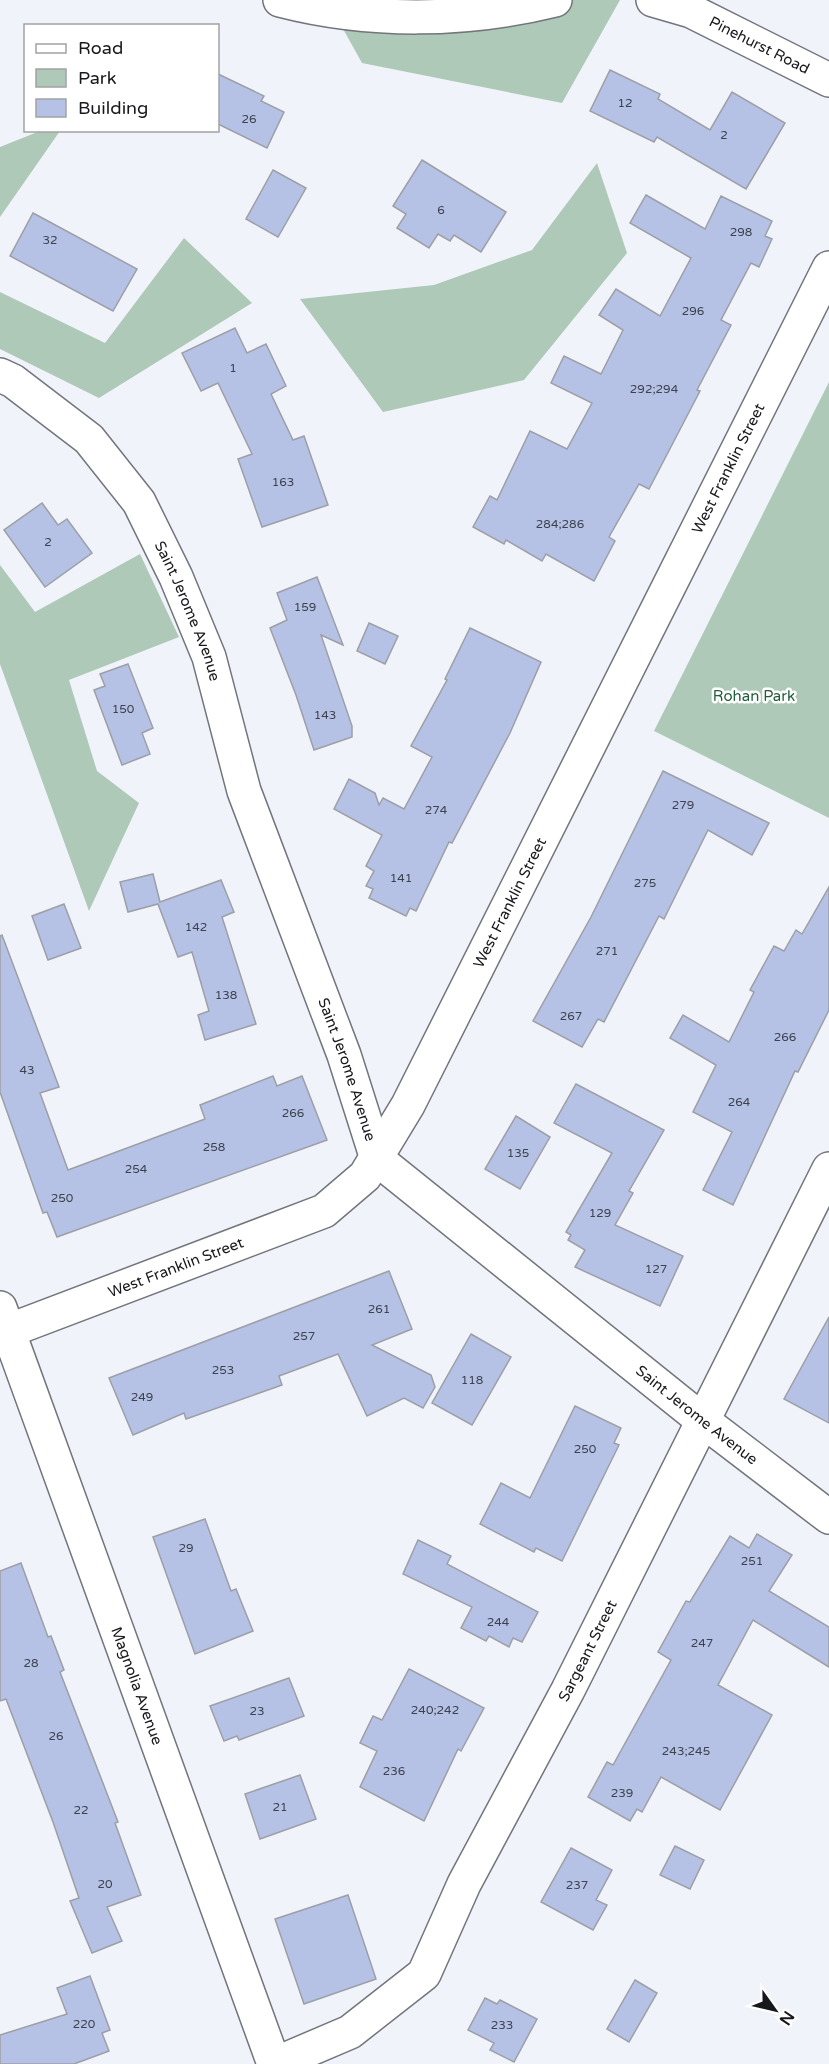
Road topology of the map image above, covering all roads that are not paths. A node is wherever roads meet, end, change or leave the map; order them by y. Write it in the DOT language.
graph roads {
  1 [pos="280,0"];
  2 [pos="555,0"];
  3 [pos="653,0"];
  4 [pos="829,80"];
  5 [pos="829,268"];
  6 [pos="0,375"];
  7 [pos="377,1159"];
  8 [pos="829,1169"];
  9 [pos="3,1324"];
  10 [pos="702,1420"];
  11 [pos="829,1517"];
  12 [pos="274,2064"];
  1 -- 2 [label="street"];
  3 -- 4 [label="street, Pinehurst Road"];
  5 -- 7 [label="street, West Franklin Street"];
  6 -- 7 [label="street, Saint Jerome Avenue"];
  7 -- 9 [label="street, West Franklin Street"];
  7 -- 10 [label="street, Saint Jerome Avenue"];
  8 -- 10 [label="street, Sargeant Street"];
  9 -- 12 [label="street, Magnolia Avenue"];
  10 -- 11 [label="street, Saint Jerome Avenue"];
  10 -- 12 [label="street, Sargeant Street"];
}
